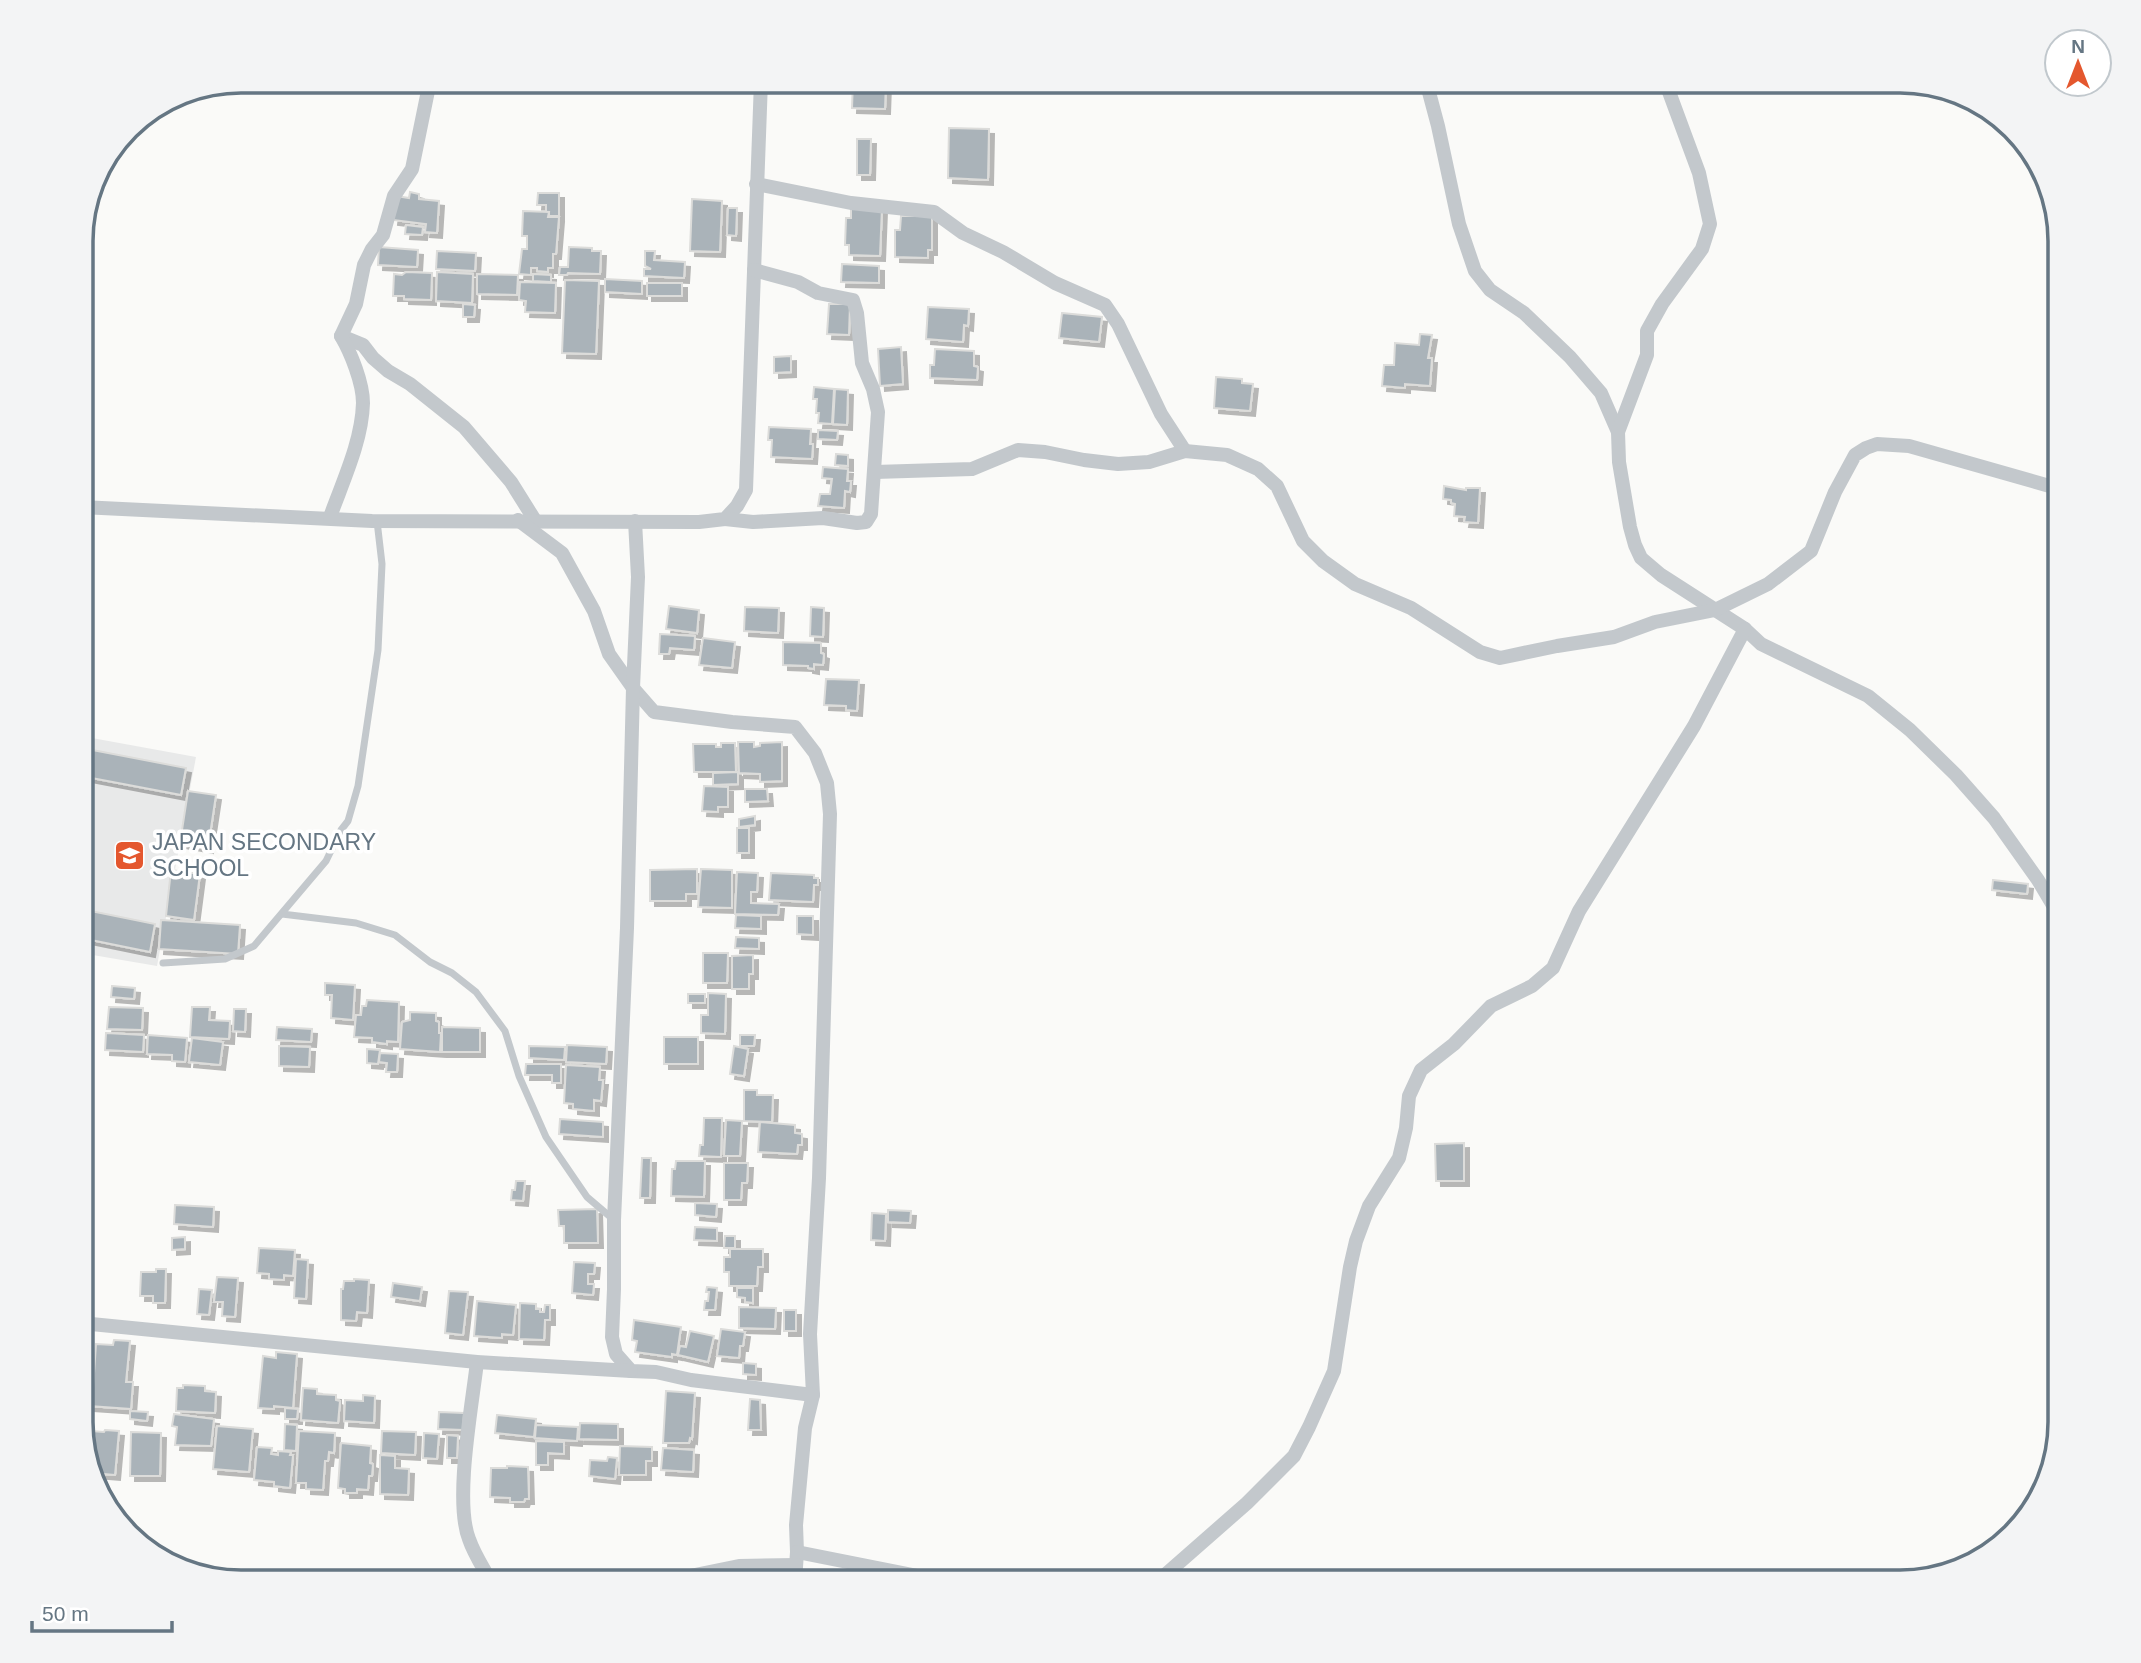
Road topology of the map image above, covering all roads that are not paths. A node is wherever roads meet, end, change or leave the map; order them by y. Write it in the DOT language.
graph roads {
  1 [pos="427,93"];
  2 [pos="760,93"];
  3 [pos="1429,93"];
  4 [pos="1670,93"];
  5 [pos="756,184"];
  6 [pos="754,270"];
  7 [pos="341,336"];
  8 [pos="1618,432"];
  9 [pos="1185,451"];
  10 [pos="875,472"];
  11 [pos="2048,486"];
  12 [pos="93,507"];
  13 [pos="330,517"];
  14 [pos="725,519"];
  15 [pos="518,520"];
  16 [pos="377,521"];
  17 [pos="635,521"];
  18 [pos="536,522"];
  19 [pos="1715,610"];
  20 [pos="1745,629"];
  21 [pos="633,688"];
  22 [pos="2048,897"];
  23 [pos="282,914"];
  24 [pos="163,963"];
  25 [pos="614,1220"];
  26 [pos="93,1324"];
  27 [pos="477,1362"];
  28 [pos="631,1371"];
  29 [pos="813,1395"];
  30 [pos="796,1559"];
  31 [pos="484,1570"];
  32 [pos="719,1570"];
  33 [pos="795,1570"];
  34 [pos="866,1570"];
  35 [pos="1172,1570"];
  1 -- 7 [label="street"];
  2 -- 5 [label="street"];
  3 -- 8 [label="street"];
  4 -- 8 [label="street"];
  5 -- 6 [label="street"];
  5 -- 9 [label="street"];
  6 -- 10 [label="street"];
  6 -- 14 [label="street"];
  7 -- 13 [label="street"];
  7 -- 18 [label="street"];
  8 -- 19 [label="street"];
  9 -- 10 [label="street"];
  9 -- 19 [label="street"];
  10 -- 14 [label="street"];
  11 -- 19 [label="street"];
  12 -- 13 [label="street"];
  13 -- 16 [label="street"];
  14 -- 17 [label="street"];
  15 -- 16 [label="street"];
  15 -- 18 [label="street"];
  15 -- 21 [label="street"];
  16 -- 23 [label="lane"];
  17 -- 18 [label="street"];
  17 -- 21 [label="street"];
  19 -- 20 [label="street"];
  20 -- 22 [label="street"];
  20 -- 35 [label="street"];
  21 -- 25 [label="street"];
  21 -- 29 [label="street"];
  23 -- 24 [label="lane"];
  23 -- 25 [label="lane"];
  25 -- 28 [label="street"];
  26 -- 27 [label="street"];
  27 -- 28 [label="street"];
  27 -- 31 [label="street"];
  28 -- 29 [label="street"];
  29 -- 30 [label="street"];
  30 -- 32 [label="street"];
  30 -- 33 [label="street"];
  30 -- 34 [label="street"];
}
